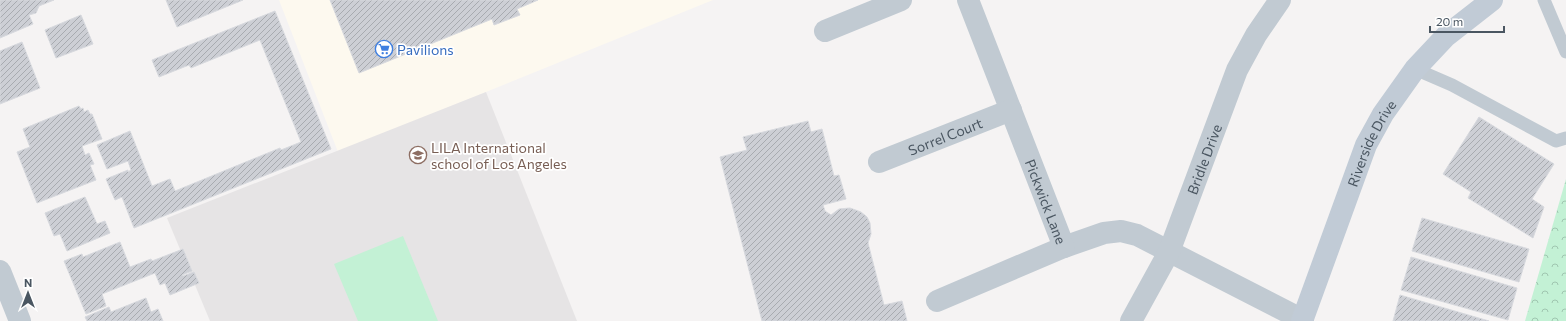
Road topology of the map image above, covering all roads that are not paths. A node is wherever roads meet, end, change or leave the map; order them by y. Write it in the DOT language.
graph roads {
  1 [pos="901,0"];
  2 [pos="968,0"];
  3 [pos="1280,0"];
  4 [pos="1492,0"];
  5 [pos="1544,0"];
  6 [pos="825,31"];
  7 [pos="1566,52"];
  8 [pos="1415,69"];
  9 [pos="1011,110"];
  10 [pos="1566,138"];
  11 [pos="879,162"];
  12 [pos="1064,247"];
  13 [pos="1169,252"];
  14 [pos="0,271"];
  15 [pos="937,301"];
  16 [pos="1302,320"];
  17 [pos="20,321"];
  18 [pos="1131,321"];
  1 -- 6 [label="street"];
  2 -- 9 [label="street, Pickwick Lane"];
  3 -- 13 [label="street, Bridle Drive"];
  4 -- 8 [label="main road, Riverside Drive"];
  5 -- 7 [label="lane"];
  8 -- 10 [label="lane"];
  8 -- 16 [label="main road, Riverside Drive"];
  9 -- 11 [label="street, Sorrel Court"];
  9 -- 12 [label="street, Pickwick Lane"];
  12 -- 13 [label="street, Pickwick Lane"];
  12 -- 15 [label="street"];
  13 -- 16 [label="street, Pickwick Lane"];
  13 -- 18 [label="street, Bridle Drive"];
  14 -- 17 [label="street"];
}
